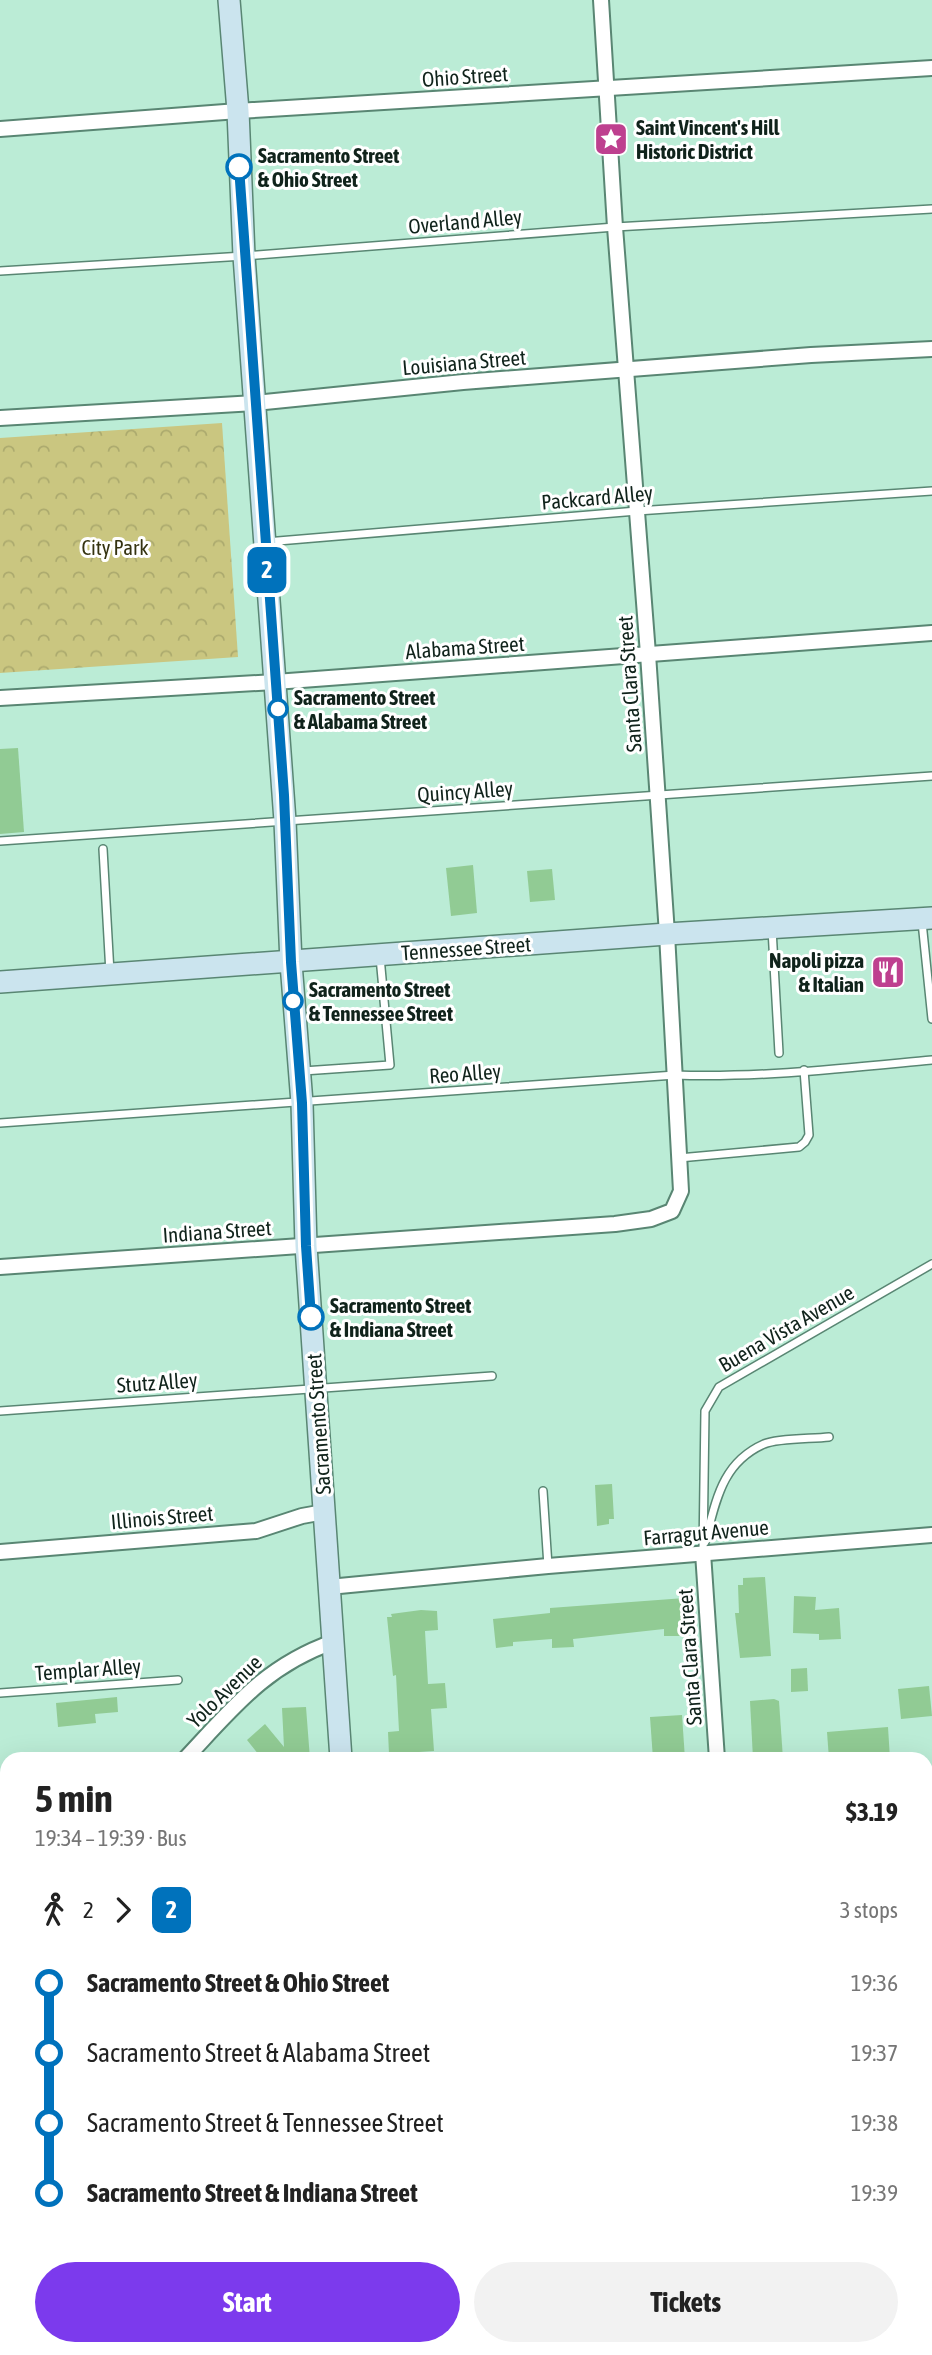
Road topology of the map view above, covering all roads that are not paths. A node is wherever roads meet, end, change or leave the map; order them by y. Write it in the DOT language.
graph roads {
  1 [pos="229,0"];
  2 [pos="601,0"];
  3 [pos="932,68"];
  4 [pos="607,88"];
  5 [pos="238,111"];
  6 [pos="0,129"];
  7 [pos="932,209"];
  8 [pos="615,227"];
  9 [pos="244,256"];
  10 [pos="0,271"];
  11 [pos="932,349"];
  12 [pos="626,369"];
  13 [pos="255,403"];
  14 [pos="0,418"];
  15 [pos="932,491"];
  16 [pos="638,511"];
  17 [pos="265,542"];
  18 [pos="932,633"];
  19 [pos="648,654"];
  20 [pos="275,682"];
  21 [pos="0,698"];
  22 [pos="932,776"];
  23 [pos="657,795"];
  24 [pos="285,821"];
  25 [pos="0,841"];
  26 [pos="103,849"];
  27 [pos="927,918"];
  28 [pos="772,928"];
  29 [pos="667,934"];
  30 [pos="380,954"];
  31 [pos="291,962"];
  32 [pos="110,973"];
  33 [pos="0,982"];
  34 [pos="932,1019"];
  35 [pos="779,1053"];
  36 [pos="932,1060"];
  37 [pos="804,1070"];
  38 [pos="299,1071"];
  39 [pos="675,1075"];
  40 [pos="302,1103"];
  41 [pos="0,1123"];
  42 [pos="679,1158"];
  43 [pos="520,1231"];
  44 [pos="306,1246"];
  45 [pos="932,1264"];
  46 [pos="0,1267"];
  47 [pos="492,1376"];
  48 [pos="316,1389"];
  49 [pos="0,1411"];
  50 [pos="829,1437"];
  51 [pos="543,1491"];
  52 [pos="325,1522"];
  53 [pos="932,1535"];
  54 [pos="0,1552"];
  55 [pos="703,1553"];
  56 [pos="548,1566"];
  57 [pos="329,1587"];
  58 [pos="333,1642"];
  59 [pos="178,1680"];
  60 [pos="0,1693"];
  61 [pos="192,1752"];
  62 [pos="341,1752"];
  63 [pos="717,1752"];
  1 -- 5 [label="main road, Sacramento Street"];
  2 -- 4 [label="street, Santa Clara Street"];
  3 -- 4 [label="street, Ohio Street"];
  4 -- 5 [label="street, Ohio Street"];
  4 -- 8 [label="street, Santa Clara Street"];
  5 -- 6 [label="street, Ohio Street"];
  5 -- 9 [label="main road, Sacramento Street"];
  7 -- 8 [label="lane, Overland Alley"];
  8 -- 9 [label="lane, Overland Alley"];
  8 -- 12 [label="street, Santa Clara Street"];
  9 -- 10 [label="lane, Overland Alley"];
  9 -- 13 [label="main road, Sacramento Street"];
  11 -- 12 [label="street, Louisiana Street"];
  12 -- 13 [label="street, Louisiana Street"];
  12 -- 16 [label="street, Santa Clara Street"];
  13 -- 14 [label="street, Louisiana Street"];
  13 -- 17 [label="main road, Sacramento Street"];
  15 -- 16 [label="lane, Packcard Alley"];
  16 -- 17 [label="lane, Packcard Alley"];
  16 -- 19 [label="street, Santa Clara Street"];
  17 -- 20 [label="main road, Sacramento Street"];
  18 -- 19 [label="street, Alabama Street"];
  19 -- 20 [label="street, Alabama Street"];
  19 -- 23 [label="street, Santa Clara Street"];
  20 -- 21 [label="street, Alabama Street"];
  20 -- 24 [label="main road, Sacramento Street"];
  22 -- 23 [label="lane, Quincy Alley"];
  23 -- 24 [label="lane, Quincy Alley"];
  23 -- 29 [label="street, Santa Clara Street"];
  24 -- 25 [label="lane, Quincy Alley"];
  24 -- 31 [label="main road, Sacramento Street"];
  26 -- 32 [label="lane"];
  27 -- 28 [label="main road, Tennessee Street"];
  27 -- 34 [label="lane"];
  28 -- 29 [label="main road, Tennessee Street"];
  28 -- 35 [label="lane"];
  29 -- 30 [label="main road, Tennessee Street"];
  29 -- 39 [label="street, Santa Clara Street"];
  30 -- 31 [label="main road, Tennessee Street"];
  30 -- 38 [label="lane"];
  31 -- 32 [label="main road, Tennessee Street"];
  31 -- 38 [label="main road, Sacramento Street"];
  32 -- 33 [label="main road, Tennessee Street"];
  36 -- 37 [label="lane, Reo Alley"];
  37 -- 39 [label="lane, Reo Alley"];
  37 -- 42 [label="lane"];
  38 -- 40 [label="main road, Sacramento Street"];
  39 -- 40 [label="lane, Reo Alley"];
  39 -- 42 [label="street, Santa Clara Street"];
  40 -- 41 [label="lane, Reo Alley"];
  40 -- 44 [label="main road, Sacramento Street"];
  42 -- 43 [label="street, Santa Clara Street"];
  43 -- 44 [label="street, Indiana Street"];
  44 -- 46 [label="street, Indiana Street"];
  44 -- 48 [label="main road, Sacramento Street"];
  45 -- 55 [label="lane, Buena Vista Avenue"];
  47 -- 48 [label="lane, Stutz Alley"];
  48 -- 49 [label="lane, Stutz Alley"];
  48 -- 52 [label="main road, Sacramento Street"];
  50 -- 55 [label="lane"];
  51 -- 56 [label="lane"];
  52 -- 54 [label="street, Illinois Street"];
  52 -- 57 [label="main road, Sacramento Street"];
  53 -- 55 [label="street, Farragut Avenue"];
  55 -- 56 [label="street, Farragut Avenue"];
  55 -- 63 [label="street, Santa Clara Street"];
  56 -- 57 [label="street, Farragut Avenue"];
  57 -- 58 [label="main road, Sacramento Street"];
  58 -- 61 [label="street, Yolo Avenue"];
  58 -- 62 [label="main road, Sacramento Street"];
  59 -- 60 [label="lane, Templar Alley"];
}
